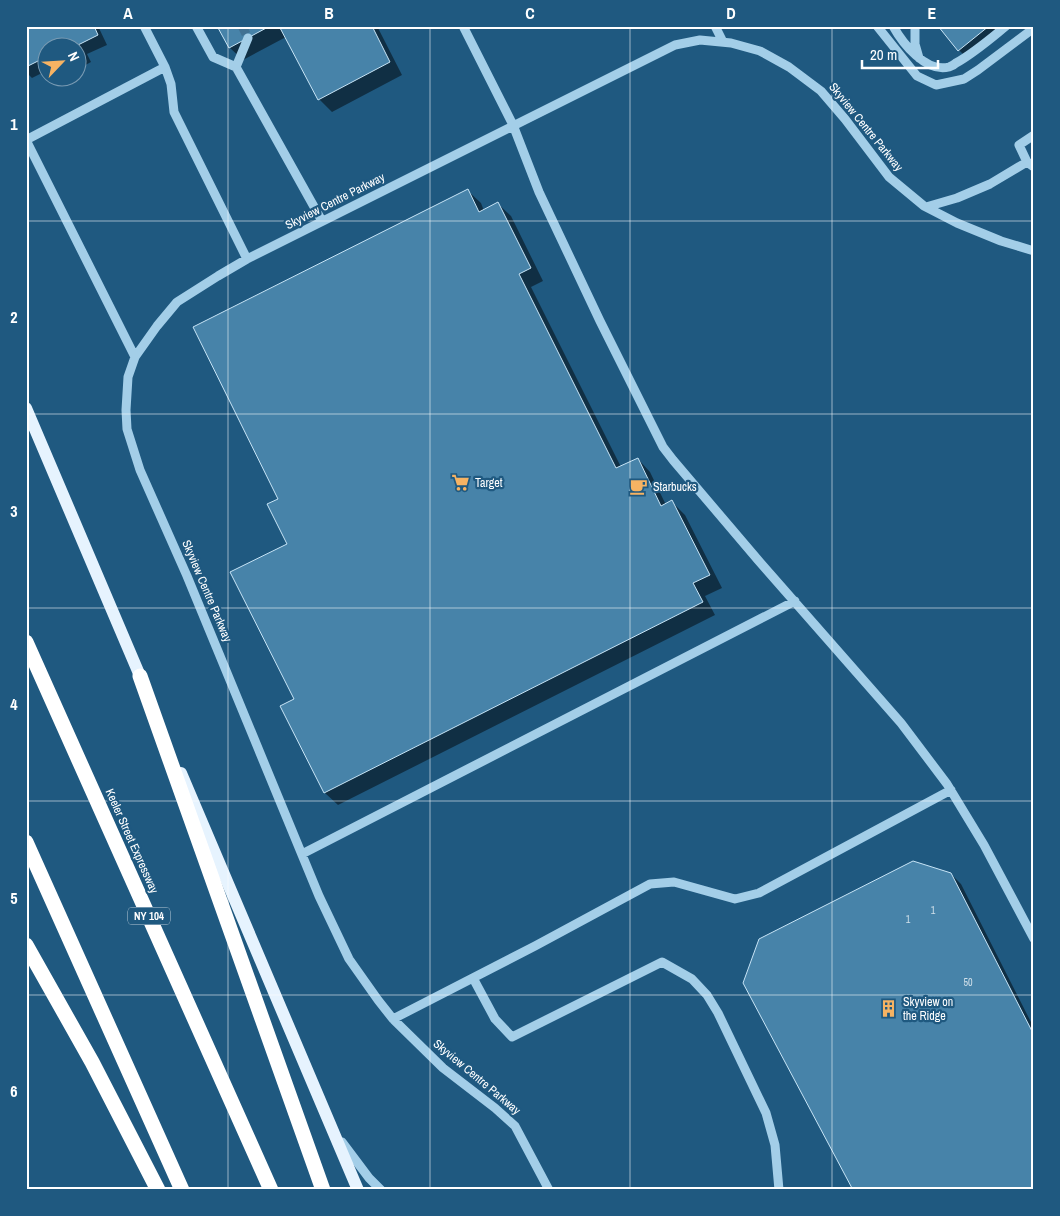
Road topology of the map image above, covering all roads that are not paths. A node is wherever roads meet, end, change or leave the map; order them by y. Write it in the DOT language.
graph roads {
  1 [pos="144,26"];
  2 [pos="196,26"];
  3 [pos="463,26"];
  4 [pos="715,26"];
  5 [pos="877,26"];
  6 [pos="894,26"];
  7 [pos="915,26"];
  8 [pos="1006,26"];
  9 [pos="1034,28"];
  10 [pos="248,38"];
  11 [pos="723,42"];
  12 [pos="919,58"];
  13 [pos="236,66"];
  14 [pos="165,67"];
  15 [pos="513,125"];
  16 [pos="1034,135"];
  17 [pos="1030,164"];
  18 [pos="926,207"];
  19 [pos="322,221"];
  20 [pos="1034,251"];
  21 [pos="248,259"];
  22 [pos="135,357"];
  23 [pos="26,408"];
  24 [pos="795,602"];
  25 [pos="26,642"];
  26 [pos="140,676"];
  27 [pos="952,790"];
  28 [pos="26,842"];
  29 [pos="302,854"];
  30 [pos="1034,939"];
  31 [pos="26,945"];
  32 [pos="473,978"];
  33 [pos="393,1019"];
  34 [pos="333,1130"];
  35 [pos="158,1190"];
  36 [pos="182,1190"];
  37 [pos="271,1190"];
  38 [pos="323,1190"];
  39 [pos="358,1190"];
  40 [pos="381,1190"];
  41 [pos="549,1190"];
  42 [pos="779,1190"];
  1 -- 14 [label="street"];
  2 -- 13 [label="street"];
  3 -- 15 [label="street"];
  4 -- 11 [label="street"];
  5 -- 9 [label="street"];
  6 -- 12 [label="street"];
  7 -- 12 [label="street"];
  8 -- 12 [label="street"];
  10 -- 13 [label="street"];
  11 -- 15 [label="street, Skyview Centre Parkway"];
  11 -- 18 [label="street, Skyview Centre Parkway"];
  13 -- 19 [label="street"];
  14 -- 21 [label="street"];
  14 -- 22 [label="street"];
  15 -- 19 [label="street, Skyview Centre Parkway"];
  15 -- 24 [label="street"];
  16 -- 17 [label="street"];
  17 -- 18 [label="street"];
  18 -- 20 [label="street, Skyview Centre Parkway"];
  19 -- 21 [label="street, Skyview Centre Parkway"];
  21 -- 22 [label="street, Skyview Centre Parkway"];
  22 -- 29 [label="street, Skyview Centre Parkway"];
  23 -- 26 [label="main road"];
  24 -- 27 [label="street"];
  24 -- 29 [label="street"];
  25 -- 37 [label="highway, Keeler Street Expressway / NY 104"];
  26 -- 34 [label="main road"];
  26 -- 38 [label="highway"];
  27 -- 30 [label="street"];
  27 -- 32 [label="street"];
  28 -- 36 [label="highway"];
  29 -- 33 [label="street, Skyview Centre Parkway"];
  31 -- 35 [label="highway"];
  32 -- 33 [label="street"];
  32 -- 42 [label="street"];
  33 -- 41 [label="street, Skyview Centre Parkway"];
  34 -- 39 [label="main road"];
  34 -- 40 [label="street"];
}
